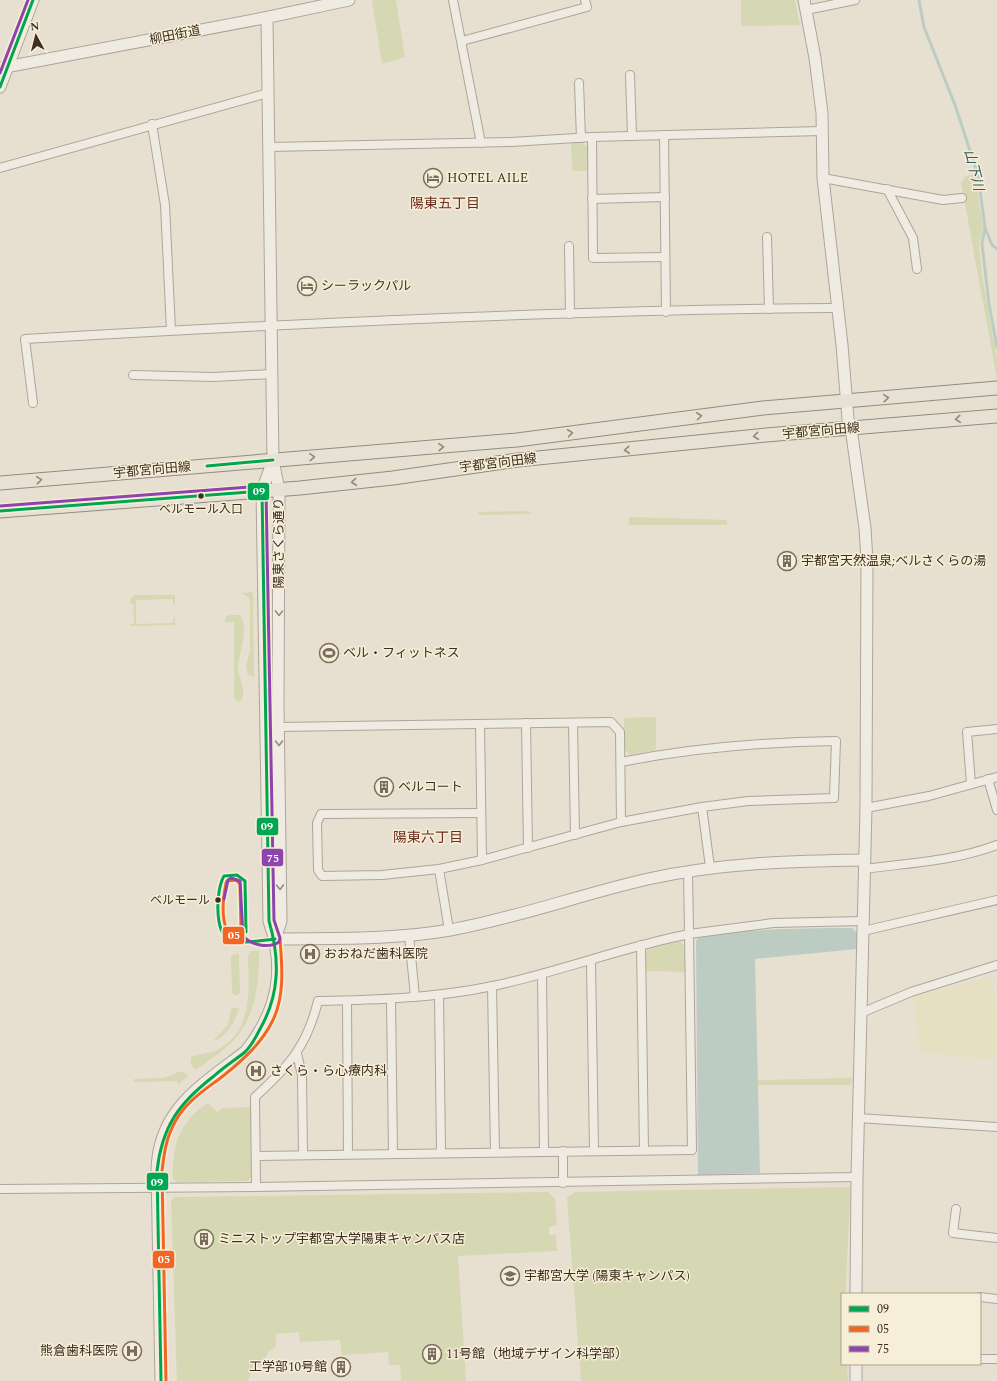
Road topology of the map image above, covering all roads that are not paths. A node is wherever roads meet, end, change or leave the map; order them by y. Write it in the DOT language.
graph roads {
  1 [pos="34,0"];
  2 [pos="349,0"];
  3 [pos="453,0"];
  4 [pos="585,0"];
  5 [pos="855,0"];
  6 [pos="805,5"];
  7 [pos="266,18"];
  8 [pos="462,41"];
  9 [pos="4,67"];
  10 [pos="630,75"];
  11 [pos="579,83"];
  12 [pos="0,87"];
  13 [pos="268,93"];
  14 [pos="152,124"];
  15 [pos="822,131"];
  16 [pos="664,135"];
  17 [pos="632,136"];
  18 [pos="592,137"];
  19 [pos="581,138"];
  20 [pos="481,143"];
  21 [pos="269,146"];
  22 [pos="0,168"];
  23 [pos="823,178"];
  24 [pos="887,190"];
  25 [pos="665,197"];
  26 [pos="962,198"];
  27 [pos="592,199"];
  28 [pos="767,237"];
  29 [pos="569,246"];
  30 [pos="665,257"];
  31 [pos="918,269"];
  32 [pos="836,308"];
  33 [pos="769,309"];
  34 [pos="666,312"];
  35 [pos="570,314"];
  36 [pos="272,326"];
  37 [pos="172,330"];
  38 [pos="272,374"];
  39 [pos="133,375"];
  40 [pos="997,388"];
  41 [pos="847,401"];
  42 [pos="33,404"];
  43 [pos="997,416"];
  44 [pos="851,428"];
  45 [pos="273,460"];
  46 [pos="0,483"];
  47 [pos="279,490"];
  48 [pos="262,491"];
  49 [pos="0,510"];
  50 [pos="526,723"];
  51 [pos="573,723"];
  52 [pos="480,724"];
  53 [pos="279,727"];
  54 [pos="997,729"];
  55 [pos="621,762"];
  56 [pos="997,777"];
  57 [pos="988,779"];
  58 [pos="971,784"];
  59 [pos="702,806"];
  60 [pos="866,808"];
  61 [pos="997,810"];
  62 [pos="481,813"];
  63 [pos="622,822"];
  64 [pos="575,835"];
  65 [pos="997,845"];
  66 [pos="528,848"];
  67 [pos="482,860"];
  68 [pos="864,864"];
  69 [pos="710,867"];
  70 [pos="439,869"];
  71 [pos="688,871"];
  72 [pos="997,900"];
  73 [pos="863,926"];
  74 [pos="449,930"];
  75 [pos="690,934"];
  76 [pos="409,935"];
  77 [pos="275,939"];
  78 [pos="641,945"];
  79 [pos="591,961"];
  80 [pos="997,965"];
  81 [pos="542,975"];
  82 [pos="492,986"];
  83 [pos="439,994"];
  84 [pos="415,997"];
  85 [pos="391,999"];
  86 [pos="347,1000"];
  87 [pos="861,1013"];
  88 [pos="297,1054"];
  89 [pos="858,1118"];
  90 [pos="997,1127"];
  91 [pos="594,1150"];
  92 [pos="644,1150"];
  93 [pos="544,1151"];
  94 [pos="562,1151"];
  95 [pos="441,1152"];
  96 [pos="495,1152"];
  97 [pos="393,1153"];
  98 [pos="348,1154"];
  99 [pos="303,1155"];
  100 [pos="256,1156"];
  101 [pos="857,1177"];
  102 [pos="563,1183"];
  103 [pos="256,1187"];
  104 [pos="157,1188"];
  105 [pos="0,1189"];
  106 [pos="956,1209"];
  107 [pos="997,1238"];
  108 [pos="856,1293"];
  109 [pos="981,1297"];
  110 [pos="997,1298"];
  111 [pos="981,1359"];
  112 [pos="997,1359"];
  113 [pos="856,1365"];
  114 [pos="161,1381"];
  115 [pos="856,1381"];
  1 -- 9 [label="street"];
  2 -- 7 [label="street, 柳田街道"];
  3 -- 8 [label="street"];
  4 -- 8 [label="street"];
  5 -- 6 [label="street"];
  6 -- 15 [label="street"];
  7 -- 9 [label="street, 柳田街道"];
  7 -- 13 [label="street"];
  8 -- 20 [label="street"];
  9 -- 12 [label="street"];
  10 -- 17 [label="street"];
  11 -- 19 [label="street"];
  13 -- 14 [label="street"];
  13 -- 21 [label="street"];
  14 -- 22 [label="street"];
  14 -- 37 [label="street"];
  15 -- 16 [label="street"];
  15 -- 23 [label="street"];
  16 -- 17 [label="street"];
  16 -- 25 [label="street"];
  17 -- 18 [label="street"];
  18 -- 19 [label="street"];
  18 -- 27 [label="street"];
  19 -- 20 [label="street"];
  20 -- 21 [label="street"];
  21 -- 36 [label="street"];
  23 -- 24 [label="street"];
  23 -- 32 [label="street"];
  24 -- 26 [label="street"];
  24 -- 31 [label="street"];
  25 -- 27 [label="street"];
  25 -- 30 [label="street"];
  27 -- 30 [label="street"];
  28 -- 33 [label="street"];
  29 -- 35 [label="street"];
  30 -- 34 [label="street"];
  32 -- 33 [label="street"];
  32 -- 41 [label="street"];
  33 -- 34 [label="street"];
  34 -- 35 [label="street"];
  35 -- 36 [label="street"];
  36 -- 37 [label="street"];
  36 -- 38 [label="street"];
  37 -- 42 [label="street"];
  38 -- 39 [label="street"];
  38 -- 45 [label="street"];
  41 -- 40 [label="main road, 宇都宮向田線, one-way"];
  41 -- 44 [label="street"];
  45 -- 41 [label="main road, 宇都宮向田線, one-way"];
  43 -- 44 [label="main road, 宇都宮向田線, one-way"];
  44 -- 47 [label="main road, 宇都宮向田線, one-way"];
  44 -- 60 [label="street"];
  46 -- 45 [label="main road, 宇都宮向田線, one-way"];
  45 -- 47 [label="street, 陽東さくら通り"];
  45 -- 48 [label="street, 陽東さくら通り"];
  47 -- 48 [label="main road, 宇都宮向田線"];
  47 -- 53 [label="street, 陽東さくら通り, one-way"];
  48 -- 49 [label="main road, 宇都宮向田線"];
  48 -- 77 [label="street, 陽東さくら通り"];
  50 -- 51 [label="street"];
  50 -- 52 [label="street"];
  50 -- 66 [label="street"];
  51 -- 55 [label="street"];
  51 -- 64 [label="street"];
  52 -- 53 [label="street"];
  52 -- 62 [label="street"];
  53 -- 77 [label="street, 陽東さくら通り, one-way"];
  54 -- 58 [label="street"];
  55 -- 59 [label="street"];
  55 -- 63 [label="street"];
  56 -- 57 [label="street"];
  57 -- 58 [label="street"];
  57 -- 61 [label="street"];
  58 -- 60 [label="street"];
  59 -- 63 [label="street"];
  59 -- 69 [label="street"];
  60 -- 68 [label="street"];
  62 -- 67 [label="street"];
  62 -- 70 [label="street"];
  63 -- 64 [label="street"];
  64 -- 66 [label="street"];
  65 -- 68 [label="street"];
  66 -- 67 [label="street"];
  67 -- 70 [label="street"];
  68 -- 69 [label="street"];
  68 -- 73 [label="street"];
  69 -- 71 [label="street"];
  70 -- 74 [label="street"];
  71 -- 74 [label="street"];
  71 -- 75 [label="street"];
  72 -- 73 [label="street"];
  73 -- 75 [label="street"];
  73 -- 87 [label="street"];
  74 -- 76 [label="street"];
  75 -- 78 [label="street"];
  75 -- 92 [label="street"];
  76 -- 77 [label="street"];
  76 -- 84 [label="street"];
  77 -- 104 [label="street, 陽東さくら通り"];
  78 -- 79 [label="street"];
  78 -- 92 [label="street"];
  79 -- 81 [label="street"];
  79 -- 91 [label="street"];
  80 -- 87 [label="street"];
  81 -- 82 [label="street"];
  81 -- 93 [label="street"];
  82 -- 83 [label="street"];
  82 -- 96 [label="street"];
  83 -- 84 [label="street"];
  83 -- 95 [label="street"];
  84 -- 85 [label="street"];
  85 -- 86 [label="street"];
  85 -- 97 [label="street"];
  86 -- 88 [label="street"];
  86 -- 98 [label="street"];
  87 -- 89 [label="street"];
  88 -- 99 [label="street"];
  88 -- 100 [label="street"];
  89 -- 90 [label="street"];
  89 -- 101 [label="street"];
  91 -- 92 [label="street"];
  91 -- 94 [label="street"];
  93 -- 94 [label="street"];
  93 -- 96 [label="street"];
  94 -- 102 [label="street"];
  95 -- 96 [label="street"];
  95 -- 97 [label="street"];
  97 -- 98 [label="street"];
  98 -- 99 [label="street"];
  99 -- 100 [label="street"];
  100 -- 103 [label="street"];
  101 -- 102 [label="street"];
  101 -- 108 [label="street"];
  102 -- 103 [label="street"];
  103 -- 104 [label="street"];
  104 -- 105 [label="street"];
  104 -- 114 [label="street, 陽東さくら通り"];
  106 -- 107 [label="street"];
  109 -- 110 [label="street"];
  111 -- 112 [label="street"];
  113 -- 115 [label="street"];
}
